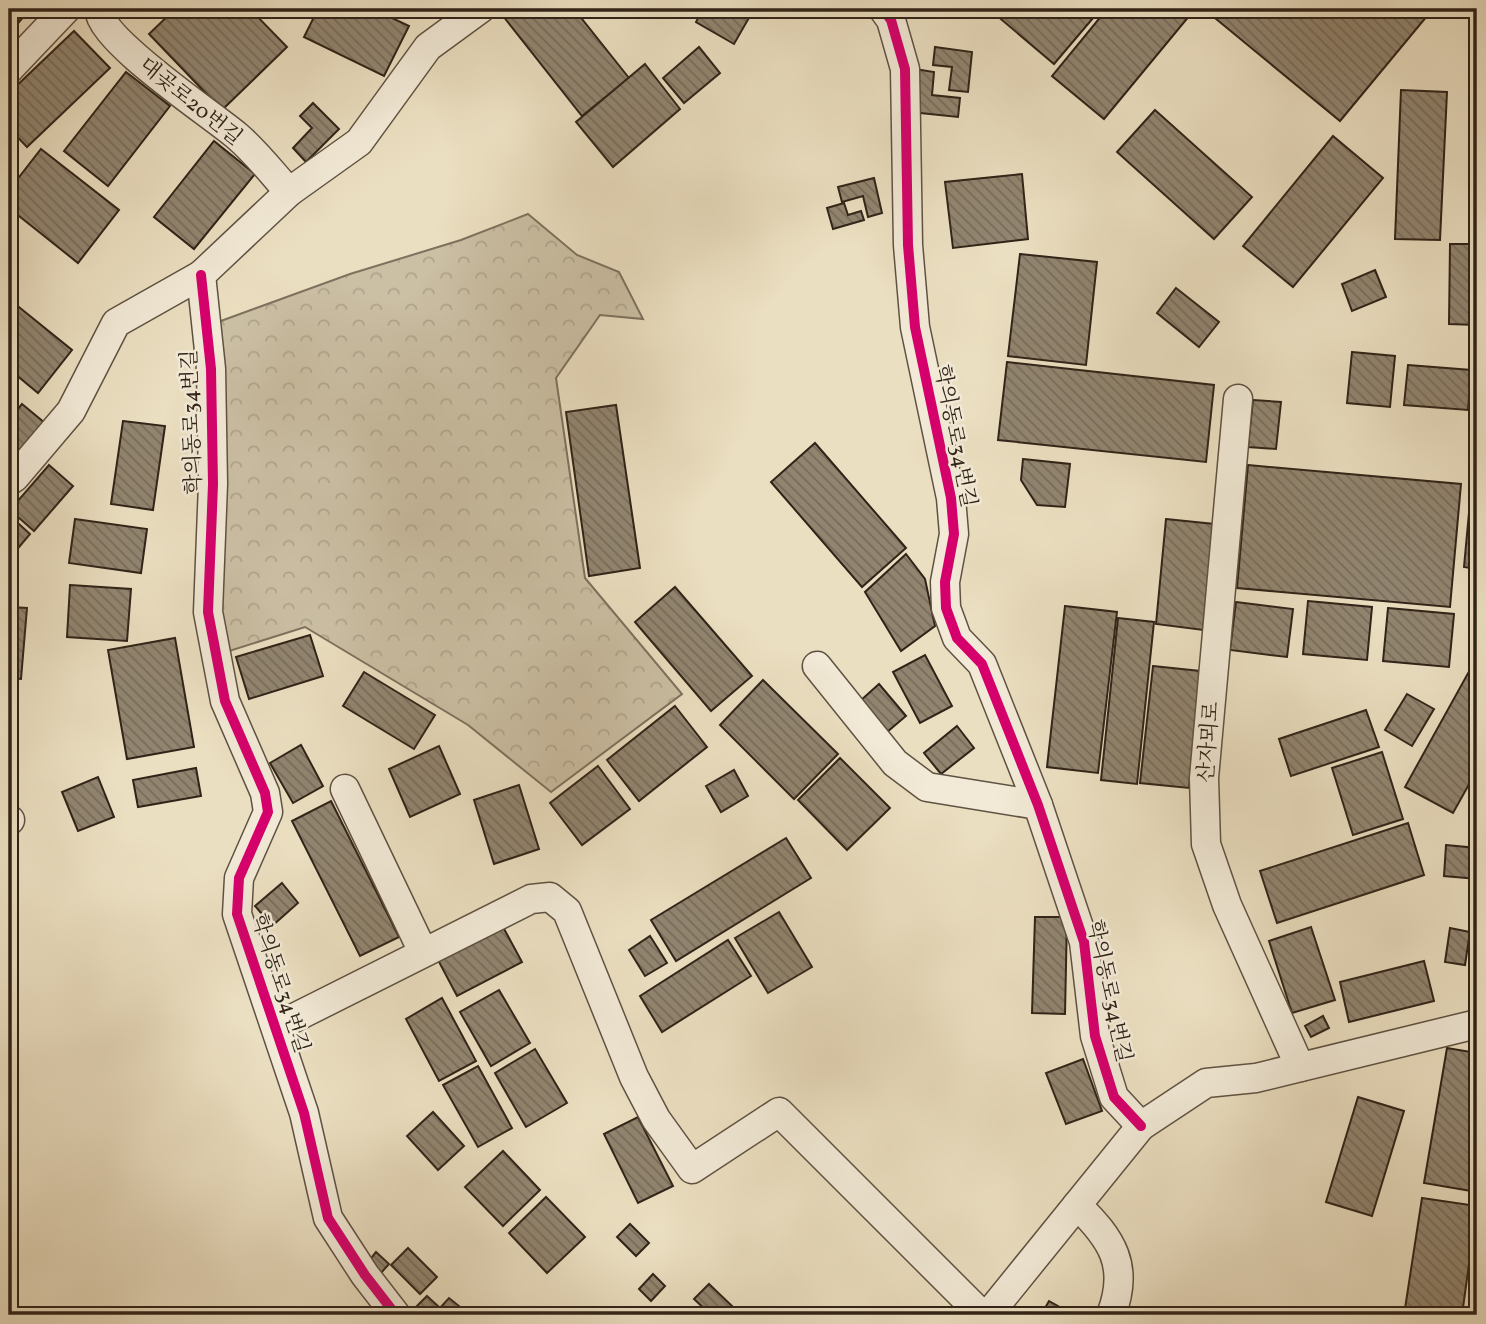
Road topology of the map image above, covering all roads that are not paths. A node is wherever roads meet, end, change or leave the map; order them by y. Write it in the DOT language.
graph roads {
  1 [pos="66,9"];
  2 [pos="99,9"];
  3 [pos="480,9"];
  4 [pos="883,9"];
  5 [pos="9,69"];
  6 [pos="289,192"];
  7 [pos="201,275"];
  8 [pos="1238,399"];
  9 [pos="9,481"];
  10 [pos="817,666"];
  11 [pos="345,789"];
  12 [pos="1038,805"];
  13 [pos="424,952"];
  14 [pos="1477,1024"];
  15 [pos="275,1027"];
  16 [pos="1300,1067"];
  17 [pos="1141,1126"];
  18 [pos="1077,1205"];
  19 [pos="396,1315"];
  20 [pos="982,1315"];
  21 [pos="988,1315"];
  22 [pos="1111,1315"];
  1 -- 5 [label="street"];
  2 -- 6 [label="street, 대곶로20번길"];
  3 -- 6 [label="street"];
  4 -- 12 [label="street, 학의동로34번길"];
  6 -- 7 [label="street"];
  7 -- 9 [label="street"];
  7 -- 15 [label="street, 학의동로34번길"];
  8 -- 16 [label="street, 산자뫼로"];
  10 -- 12 [label="street"];
  11 -- 13 [label="street"];
  12 -- 17 [label="street, 학의동로34번길"];
  13 -- 15 [label="street"];
  13 -- 20 [label="street"];
  14 -- 16 [label="street"];
  15 -- 19 [label="street, 학의동로34번길"];
  16 -- 17 [label="street"];
  17 -- 18 [label="street"];
  18 -- 21 [label="street"];
  18 -- 22 [label="street"];
}
